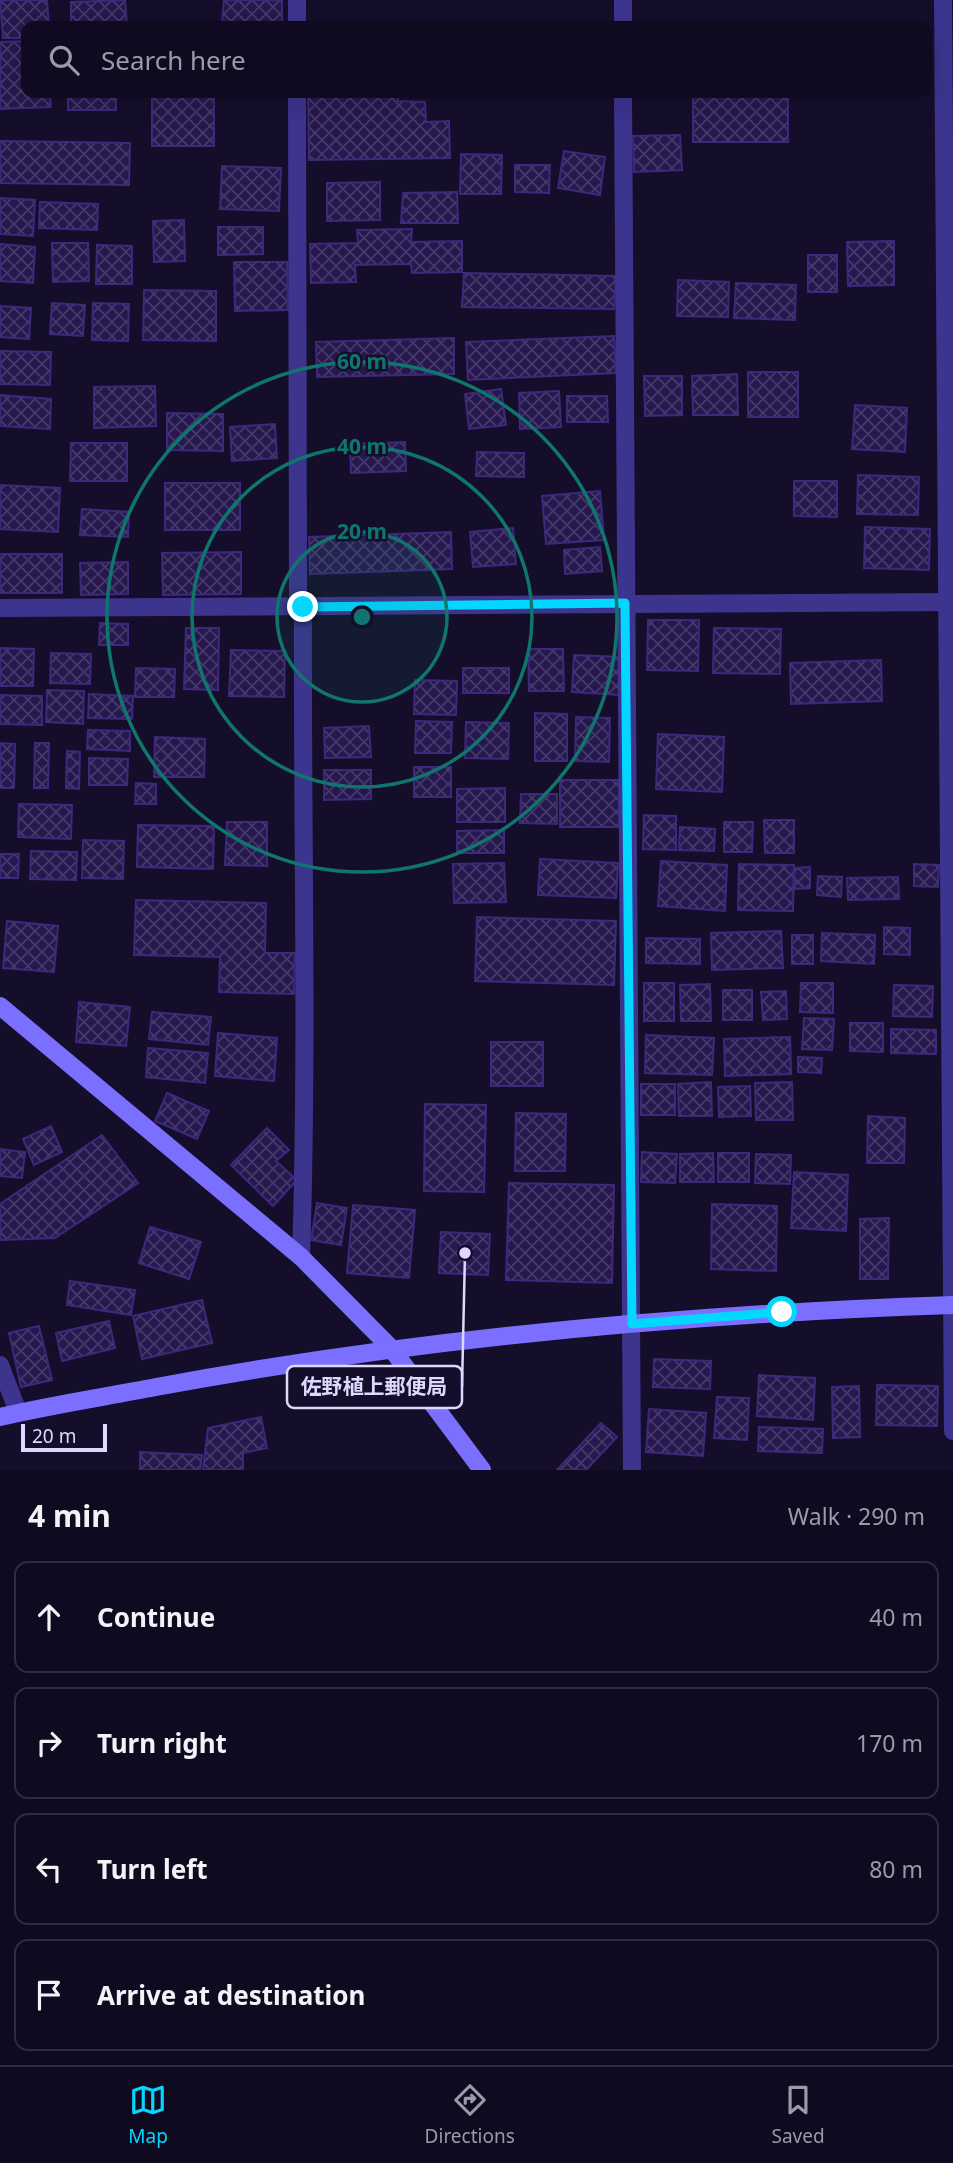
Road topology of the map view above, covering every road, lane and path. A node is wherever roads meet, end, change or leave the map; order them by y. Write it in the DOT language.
graph roads {
  1 [pos="297,0"];
  2 [pos="623,0"];
  3 [pos="943,0"];
  4 [pos="297,21"];
  5 [pos="623,21"];
  6 [pos="297,98"];
  7 [pos="623,98"];
  8 [pos="951,602"];
  9 [pos="625,603"];
  10 [pos="301,606"];
  11 [pos="0,608"];
  12 [pos="0,1006"];
  13 [pos="301,1257"];
  14 [pos="952,1305"];
  15 [pos="632,1324"];
  16 [pos="391,1348"];
  17 [pos="0,1365"];
  18 [pos="18,1412"];
  19 [pos="0,1417"];
  20 [pos="953,1431"];
  21 [pos="482,1470"];
  22 [pos="632,1470"];
  1 -- 4 [label="street"];
  2 -- 5 [label="street"];
  3 -- 8 [label="street"];
  6 -- 10 [label="street"];
  7 -- 9 [label="street"];
  8 -- 9 [label="street"];
  8 -- 14 [label="street"];
  9 -- 10 [label="street"];
  9 -- 15 [label="street"];
  10 -- 11 [label="street"];
  10 -- 13 [label="street"];
  12 -- 13 [label="street"];
  13 -- 16 [label="street"];
  14 -- 15 [label="street"];
  14 -- 20 [label="street"];
  15 -- 16 [label="street"];
  15 -- 22 [label="street"];
  16 -- 18 [label="street"];
  16 -- 21 [label="street"];
  17 -- 18 [label="street"];
  18 -- 19 [label="street"];
}
